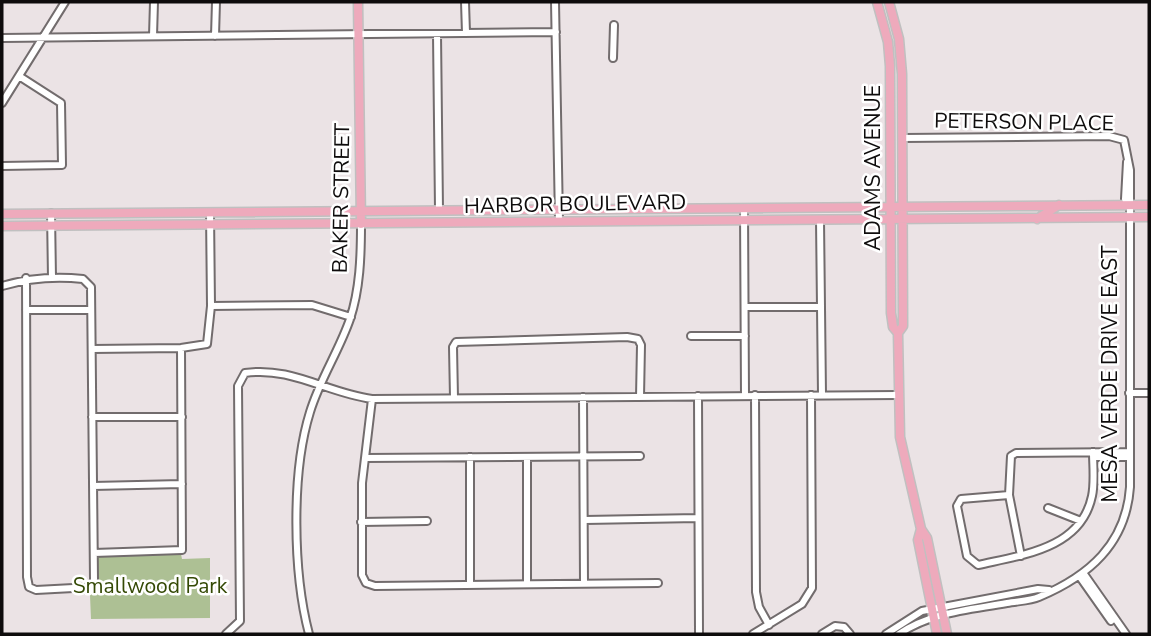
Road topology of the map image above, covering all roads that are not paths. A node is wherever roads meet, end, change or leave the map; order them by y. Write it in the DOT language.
graph roads {
  1 [pos="65,2"];
  2 [pos="154,2"];
  3 [pos="216,2"];
  4 [pos="358,2"];
  5 [pos="465,2"];
  6 [pos="555,2"];
  7 [pos="877,2"];
  8 [pos="889,2"];
  9 [pos="894,20"];
  10 [pos="884,23"];
  11 [pos="614,25"];
  12 [pos="555,32"];
  13 [pos="359,33"];
  14 [pos="466,33"];
  15 [pos="437,34"];
  16 [pos="153,36"];
  17 [pos="215,36"];
  18 [pos="43,37"];
  19 [pos="2,38"];
  20 [pos="613,58"];
  21 [pos="19,76"];
  22 [pos="890,94"];
  23 [pos="902,94"];
  24 [pos="2,103"];
  25 [pos="903,138"];
  26 [pos="2,166"];
  27 [pos="1059,205"];
  28 [pos="1128,205"];
  29 [pos="1149,205"];
  30 [pos="892,207"];
  31 [pos="903,207"];
  32 [pos="744,208"];
  33 [pos="559,209"];
  34 [pos="439,210"];
  35 [pos="361,211"];
  36 [pos="210,212"];
  37 [pos="2,214"];
  38 [pos="51,214"];
  39 [pos="1128,217"];
  40 [pos="1149,217"];
  41 [pos="891,219"];
  42 [pos="903,219"];
  43 [pos="1037,219"];
  44 [pos="744,220"];
  45 [pos="820,220"];
  46 [pos="559,221"];
  47 [pos="361,224"];
  48 [pos="210,225"];
  49 [pos="2,226"];
  50 [pos="51,226"];
  51 [pos="26,278"];
  52 [pos="52,278"];
  53 [pos="2,286"];
  54 [pos="211,306"];
  55 [pos="745,307"];
  56 [pos="821,307"];
  57 [pos="26,310"];
  58 [pos="91,310"];
  59 [pos="351,317"];
  60 [pos="898,333"];
  61 [pos="691,336"];
  62 [pos="745,336"];
  63 [pos="181,348"];
  64 [pos="92,349"];
  65 [pos="319,385"];
  66 [pos="1129,393"];
  67 [pos="1149,393"];
  68 [pos="811,395"];
  69 [pos="822,395"];
  70 [pos="898,395"];
  71 [pos="698,396"];
  72 [pos="745,396"];
  73 [pos="755,396"];
  74 [pos="583,397"];
  75 [pos="640,397"];
  76 [pos="454,398"];
  77 [pos="372,399"];
  78 [pos="92,417"];
  79 [pos="182,417"];
  80 [pos="1093,454"];
  81 [pos="1130,454"];
  82 [pos="583,456"];
  83 [pos="640,456"];
  84 [pos="470,457"];
  85 [pos="527,457"];
  86 [pos="365,458"];
  87 [pos="182,484"];
  88 [pos="93,486"];
  89 [pos="1009,495"];
  90 [pos="1048,508"];
  91 [pos="698,518"];
  92 [pos="585,520"];
  93 [pos="427,521"];
  94 [pos="1081,521"];
  95 [pos="361,522"];
  96 [pos="94,553"];
  97 [pos="1021,556"];
  98 [pos="1082,575"];
  99 [pos="584,583"];
  100 [pos="658,583"];
  101 [pos="470,584"];
  102 [pos="527,584"];
  103 [pos="937,612"];
  104 [pos="769,625"];
  105 [pos="226,634"];
  106 [pos="309,634"];
  107 [pos="699,634"];
  108 [pos="753,634"];
  109 [pos="822,634"];
  110 [pos="850,634"];
  111 [pos="886,634"];
  112 [pos="899,634"];
  113 [pos="937,634"];
  114 [pos="947,634"];
  115 [pos="1123,634"];
  1 -- 18 [label="street"];
  2 -- 16 [label="street"];
  3 -- 17 [label="street"];
  4 -- 13 [label="main road, BAKER STREET"];
  5 -- 14 [label="street"];
  6 -- 12 [label="street"];
  7 -- 10 [label="main road, ADAMS AVENUE"];
  8 -- 9 [label="main road, ADAMS AVENUE"];
  9 -- 10 [label="main road"];
  9 -- 23 [label="main road, ADAMS AVENUE"];
  10 -- 22 [label="main road, ADAMS AVENUE"];
  11 -- 20 [label="street"];
  12 -- 14 [label="street"];
  12 -- 33 [label="street"];
  13 -- 15 [label="street"];
  13 -- 17 [label="street"];
  13 -- 35 [label="main road, BAKER STREET"];
  14 -- 15 [label="street"];
  15 -- 34 [label="street"];
  16 -- 17 [label="street"];
  16 -- 18 [label="street"];
  18 -- 19 [label="street"];
  18 -- 21 [label="street"];
  21 -- 24 [label="street"];
  21 -- 26 [label="street"];
  22 -- 23 [label="main road"];
  22 -- 25 [label="main road"];
  22 -- 30 [label="main road, ADAMS AVENUE"];
  23 -- 25 [label="main road, ADAMS AVENUE"];
  25 -- 28 [label="street, PETERSON PLACE"];
  25 -- 31 [label="main road, ADAMS AVENUE"];
  27 -- 28 [label="main road, HARBOR BOULEVARD"];
  27 -- 31 [label="main road, HARBOR BOULEVARD"];
  27 -- 43 [label="main road"];
  28 -- 29 [label="main road, HARBOR BOULEVARD"];
  28 -- 39 [label="street, MESA VERDE DRIVE EAST"];
  30 -- 31 [label="main road, HARBOR BOULEVARD"];
  30 -- 32 [label="main road, HARBOR BOULEVARD"];
  30 -- 41 [label="main road, ADAMS AVENUE"];
  31 -- 42 [label="main road, ADAMS AVENUE"];
  32 -- 33 [label="main road, HARBOR BOULEVARD"];
  32 -- 44 [label="street"];
  33 -- 34 [label="main road, HARBOR BOULEVARD"];
  33 -- 46 [label="street"];
  34 -- 35 [label="main road, HARBOR BOULEVARD"];
  35 -- 36 [label="main road, HARBOR BOULEVARD"];
  35 -- 47 [label="main road, BAKER STREET"];
  36 -- 38 [label="main road, HARBOR BOULEVARD"];
  36 -- 48 [label="street"];
  37 -- 38 [label="main road, HARBOR BOULEVARD"];
  38 -- 50 [label="street"];
  39 -- 40 [label="main road, HARBOR BOULEVARD"];
  39 -- 43 [label="main road, HARBOR BOULEVARD"];
  39 -- 66 [label="street, MESA VERDE DRIVE EAST"];
  41 -- 42 [label="main road, HARBOR BOULEVARD"];
  41 -- 45 [label="main road, HARBOR BOULEVARD"];
  41 -- 60 [label="main road, ADAMS AVENUE"];
  42 -- 43 [label="main road, HARBOR BOULEVARD"];
  42 -- 60 [label="main road, ADAMS AVENUE"];
  44 -- 45 [label="main road, HARBOR BOULEVARD"];
  44 -- 46 [label="main road, HARBOR BOULEVARD"];
  44 -- 55 [label="street"];
  45 -- 56 [label="street"];
  46 -- 47 [label="main road, HARBOR BOULEVARD"];
  47 -- 48 [label="main road, HARBOR BOULEVARD"];
  47 -- 59 [label="street, BAKER STREET"];
  48 -- 50 [label="main road, HARBOR BOULEVARD"];
  48 -- 54 [label="street"];
  49 -- 50 [label="main road, HARBOR BOULEVARD"];
  50 -- 52 [label="street"];
  51 -- 52 [label="street"];
  51 -- 53 [label="street"];
  51 -- 57 [label="street"];
  52 -- 58 [label="street"];
  54 -- 59 [label="street"];
  54 -- 63 [label="street"];
  55 -- 56 [label="street"];
  55 -- 62 [label="street"];
  56 -- 69 [label="street"];
  57 -- 58 [label="street"];
  57 -- 96 [label="street"];
  58 -- 64 [label="street"];
  59 -- 65 [label="street, BAKER STREET"];
  60 -- 70 [label="main road, ADAMS AVENUE"];
  61 -- 62 [label="street"];
  62 -- 72 [label="street"];
  63 -- 64 [label="street"];
  63 -- 79 [label="street"];
  64 -- 78 [label="street"];
  65 -- 77 [label="street"];
  65 -- 105 [label="street"];
  65 -- 106 [label="street, BAKER STREET"];
  66 -- 67 [label="street"];
  66 -- 81 [label="street, MESA VERDE DRIVE EAST"];
  68 -- 69 [label="street"];
  68 -- 73 [label="street"];
  68 -- 104 [label="street"];
  69 -- 70 [label="street"];
  70 -- 103 [label="main road, ADAMS AVENUE"];
  71 -- 72 [label="street"];
  71 -- 75 [label="street"];
  71 -- 91 [label="street"];
  72 -- 73 [label="street"];
  73 -- 104 [label="street"];
  74 -- 75 [label="street"];
  74 -- 76 [label="street"];
  74 -- 82 [label="street"];
  75 -- 76 [label="street"];
  76 -- 77 [label="street"];
  77 -- 86 [label="street"];
  78 -- 79 [label="street"];
  78 -- 88 [label="street"];
  79 -- 87 [label="street"];
  80 -- 81 [label="street"];
  80 -- 89 [label="street"];
  80 -- 94 [label="street"];
  81 -- 98 [label="street, MESA VERDE DRIVE EAST"];
  82 -- 83 [label="street"];
  82 -- 85 [label="street"];
  82 -- 92 [label="street"];
  84 -- 85 [label="street"];
  84 -- 86 [label="street"];
  84 -- 101 [label="street"];
  85 -- 102 [label="street"];
  86 -- 95 [label="street"];
  87 -- 88 [label="street"];
  87 -- 96 [label="street"];
  88 -- 96 [label="street"];
  89 -- 97 [label="street"];
  89 -- 97 [label="street"];
  90 -- 94 [label="street"];
  91 -- 92 [label="street"];
  91 -- 107 [label="street"];
  92 -- 99 [label="street"];
  93 -- 95 [label="street"];
  94 -- 97 [label="street"];
  95 -- 101 [label="street"];
  98 -- 103 [label="street, MESA VERDE DRIVE EAST"];
  98 -- 115 [label="street"];
  99 -- 100 [label="street"];
  99 -- 102 [label="street"];
  101 -- 102 [label="street"];
  103 -- 111 [label="street, MESA VERDE DRIVE EAST"];
  103 -- 112 [label="street, MESA VERDE DRIVE EAST"];
  103 -- 113 [label="main road, ADAMS AVENUE"];
  103 -- 114 [label="main road, ADAMS AVENUE"];
  104 -- 108 [label="street"];
  109 -- 110 [label="street"];
}
